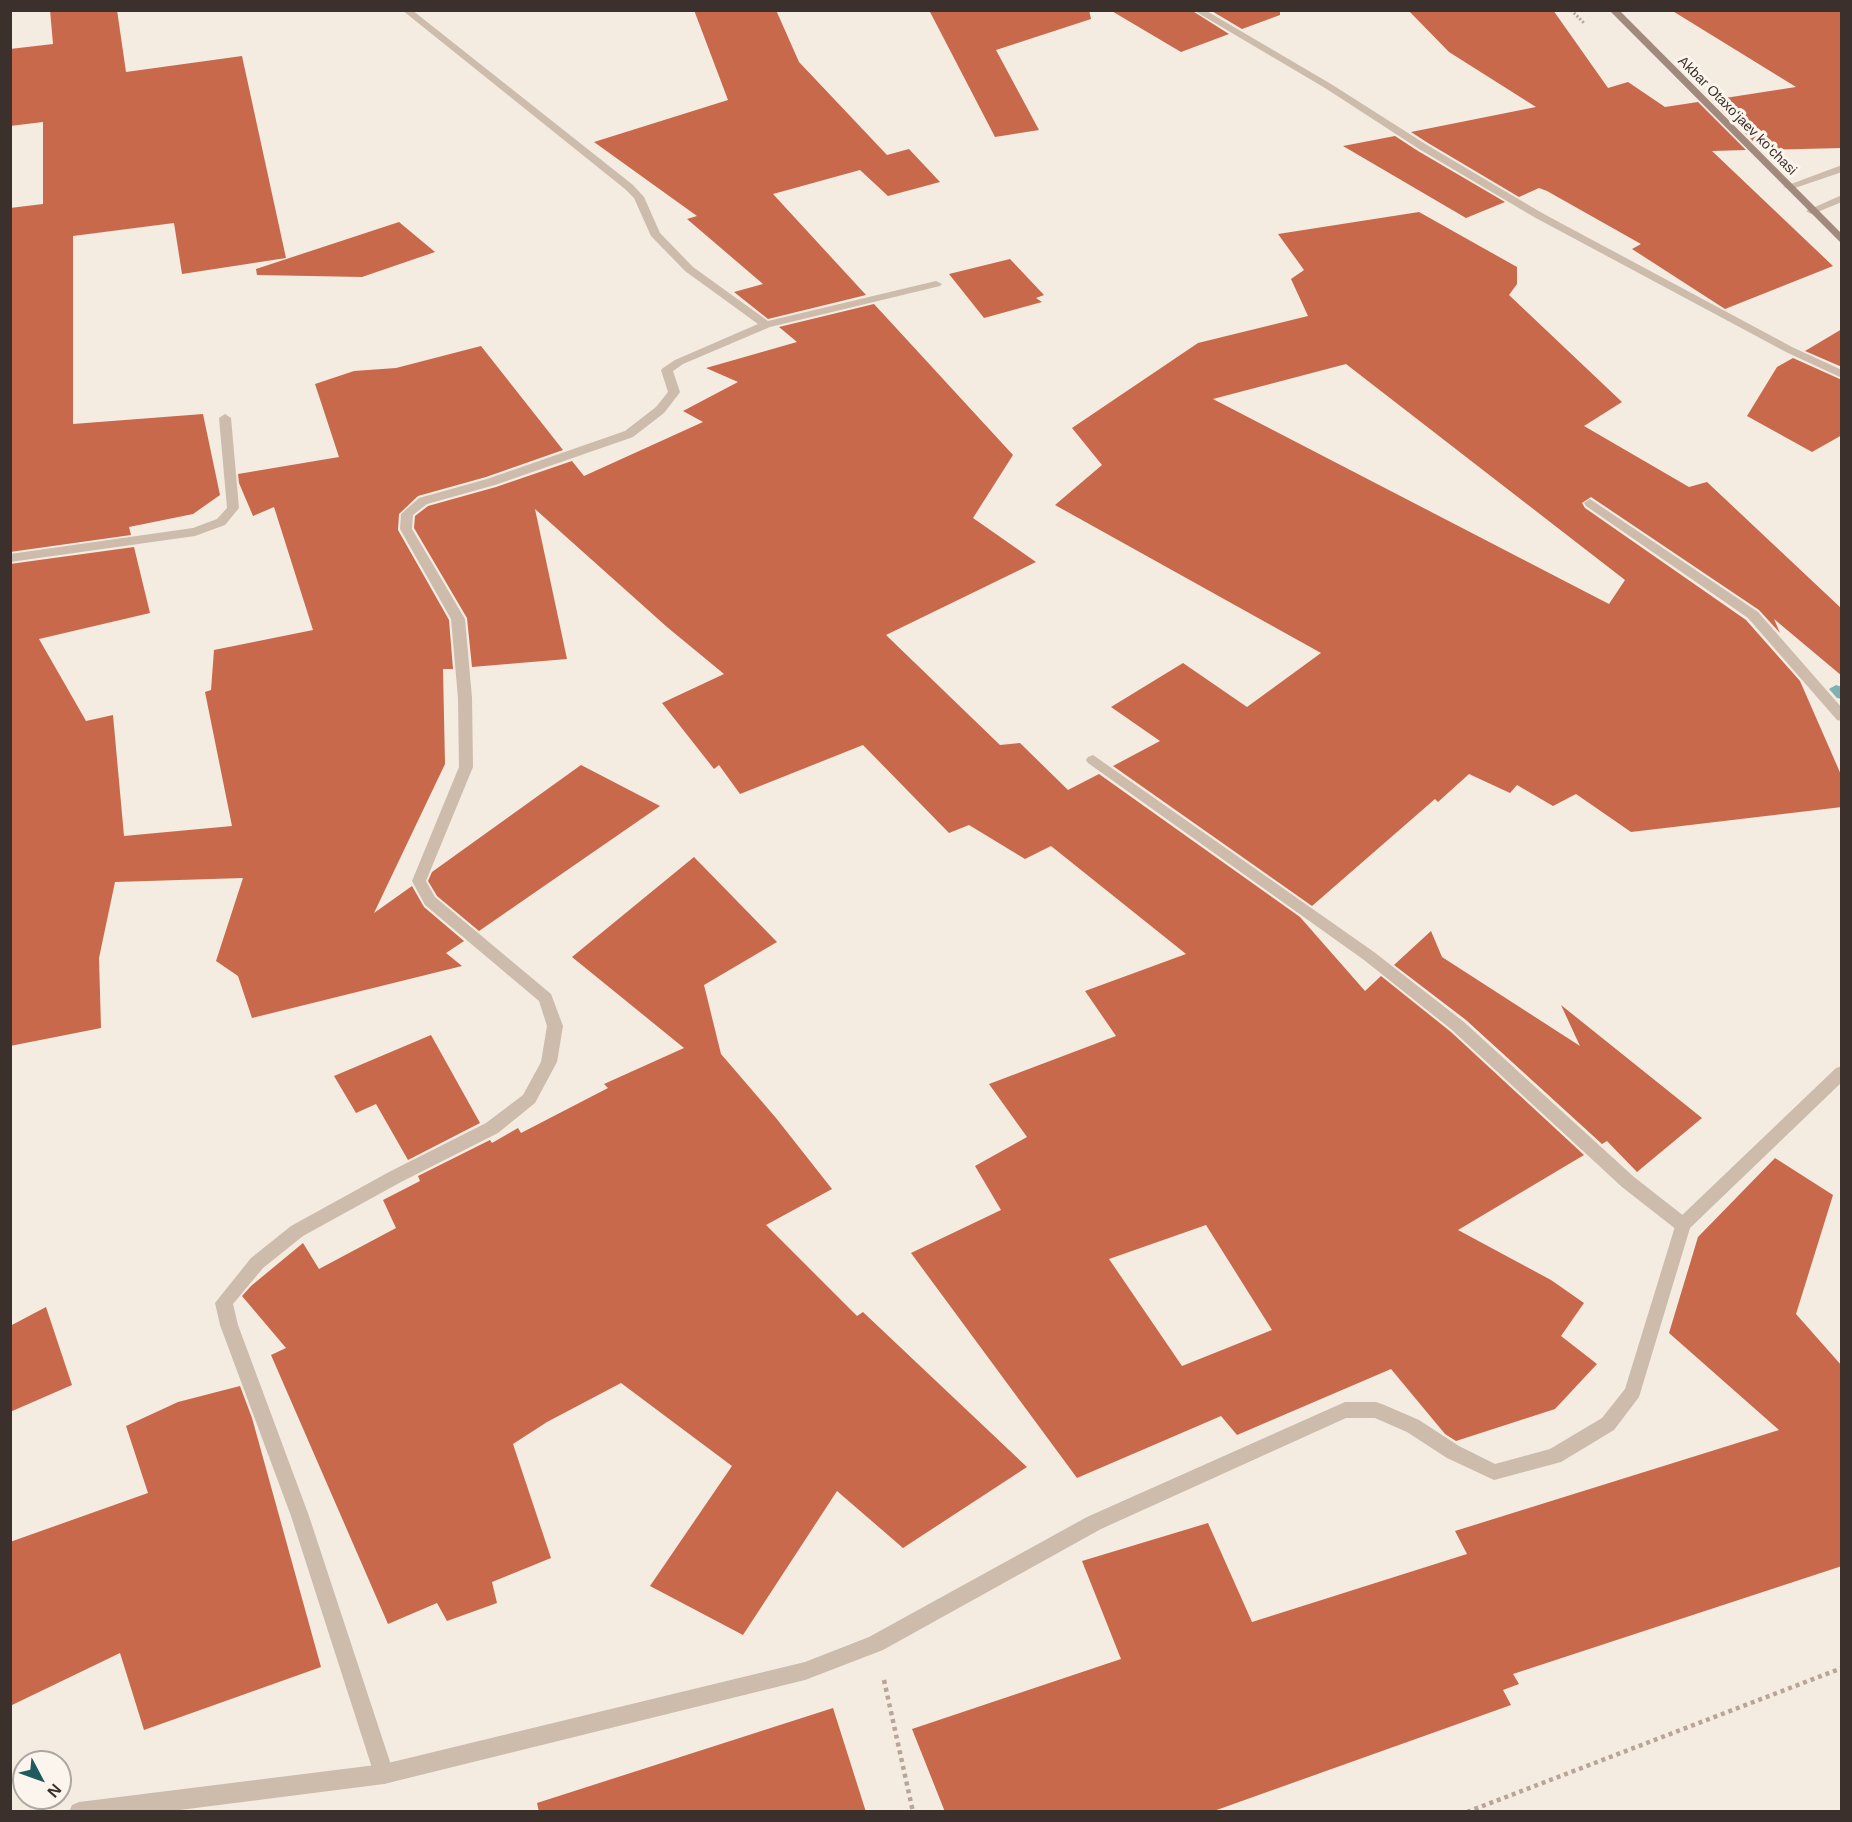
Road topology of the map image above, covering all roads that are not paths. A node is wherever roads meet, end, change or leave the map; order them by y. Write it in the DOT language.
graph roads {
  1 [pos="406,10"];
  2 [pos="1197,10"];
  3 [pos="1613,10"];
  4 [pos="1842,168"];
  5 [pos="1788,187"];
  6 [pos="1842,198"];
  7 [pos="1811,211"];
  8 [pos="1842,241"];
  9 [pos="936,284"];
  10 [pos="766,325"];
  11 [pos="1842,375"];
  12 [pos="225,418"];
  13 [pos="1590,503"];
  14 [pos="10,558"];
  15 [pos="1842,717"];
  16 [pos="1093,760"];
  17 [pos="1842,1072"];
  18 [pos="1683,1225"];
  19 [pos="384,1774"];
  20 [pos="79,1812"];
  1 -- 10 [label="street"];
  2 -- 11 [label="street"];
  3 -- 5 [label="street, Akbar Otaxo‘jaev ko‘chasi"];
  4 -- 5 [label="street"];
  5 -- 7 [label="street, Akbar Otaxo‘jaev ko‘chasi"];
  6 -- 7 [label="street"];
  7 -- 8 [label="street, Akbar Otaxo‘jaev ko‘chasi"];
  9 -- 10 [label="street"];
  10 -- 19 [label="street"];
  12 -- 14 [label="street"];
  13 -- 15 [label="street"];
  16 -- 18 [label="street"];
  17 -- 18 [label="street"];
  18 -- 19 [label="street"];
  19 -- 20 [label="street"];
}
